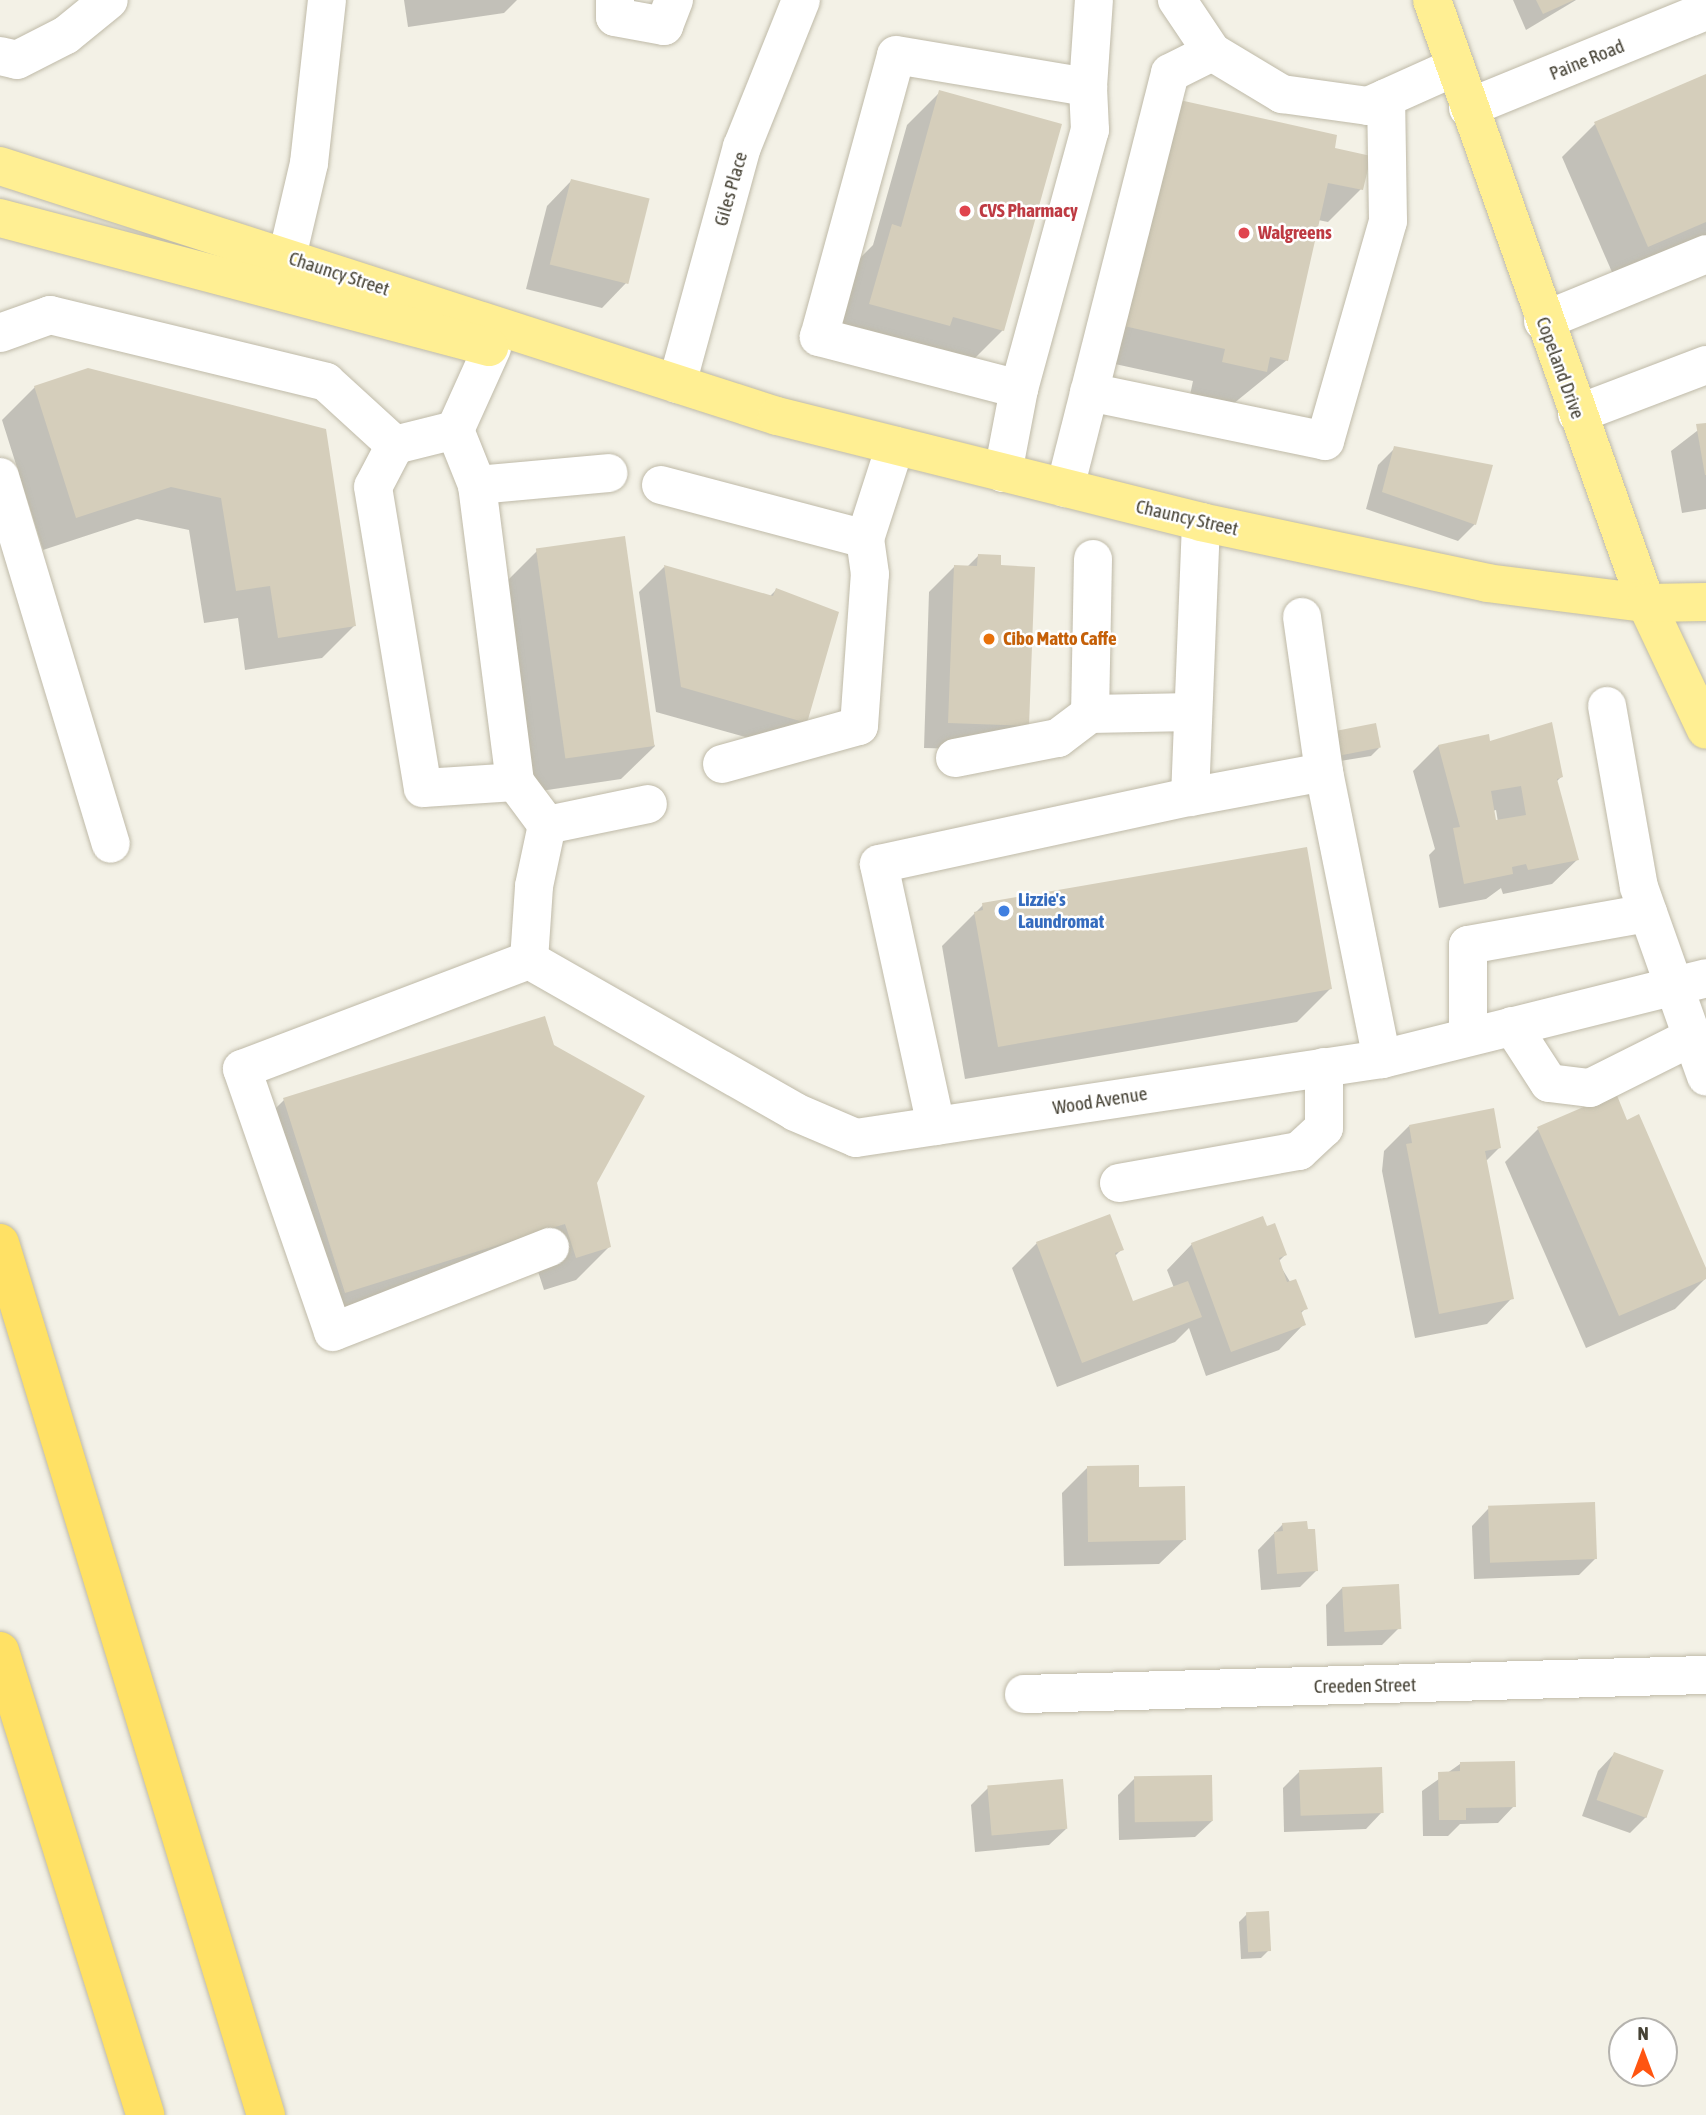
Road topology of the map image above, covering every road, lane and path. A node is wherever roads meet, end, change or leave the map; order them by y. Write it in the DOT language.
graph roads {
  1 [pos="109,0"];
  2 [pos="327,0"];
  3 [pos="615,0"];
  4 [pos="674,0"];
  5 [pos="801,0"];
  6 [pos="1094,0"];
  7 [pos="1177,0"];
  8 [pos="1432,0"];
  9 [pos="1706,11"];
  10 [pos="1212,52"];
  11 [pos="0,56"];
  12 [pos="1455,67"];
  13 [pos="1088,87"];
  14 [pos="1386,98"];
  15 [pos="1468,108"];
  16 [pos="0,166"];
  17 [pos="0,218"];
  18 [pos="1706,254"];
  19 [pos="287,257"];
  20 [pos="1543,321"];
  21 [pos="0,333"];
  22 [pos="492,348"];
  23 [pos="1706,365"];
  24 [pos="677,384"];
  25 [pos="1019,389"];
  26 [pos="1089,392"];
  27 [pos="1577,414"];
  28 [pos="455,430"];
  29 [pos="395,445"];
  30 [pos="895,446"];
  31 [pos="608,473"];
  32 [pos="1003,473"];
  33 [pos="0,477"];
  34 [pos="477,485"];
  35 [pos="662,485"];
  36 [pos="1065,488"];
  37 [pos="1200,522"];
  38 [pos="865,539"];
  39 [pos="1093,559"];
  40 [pos="1706,602"];
  41 [pos="1646,603"];
  42 [pos="1302,617"];
  43 [pos="1607,706"];
  44 [pos="1193,712"];
  45 [pos="1090,715"];
  46 [pos="1704,718"];
  47 [pos="955,758"];
  48 [pos="722,764"];
  49 [pos="1324,772"];
  50 [pos="515,782"];
  51 [pos="1190,797"];
  52 [pos="648,804"];
  53 [pos="547,825"];
  54 [pos="111,844"];
  55 [pos="1648,913"];
  56 [pos="529,960"];
  57 [pos="1690,981"];
  58 [pos="1512,1026"];
  59 [pos="1468,1037"];
  60 [pos="1692,1037"];
  61 [pos="1382,1059"];
  62 [pos="1324,1067"];
  63 [pos="1706,1076"];
  64 [pos="936,1126"];
  65 [pos="1119,1183"];
  66 [pos="0,1243"];
  67 [pos="550,1247"];
  68 [pos="0,1651"];
  69 [pos="1706,1675"];
  70 [pos="1024,1694"];
  71 [pos="145,2115"];
  72 [pos="266,2115"];
  1 -- 11 [label="street"];
  2 -- 19 [label="street"];
  3 -- 4 [label="street"];
  5 -- 24 [label="street, Giles Place"];
  6 -- 13 [label="street"];
  7 -- 10 [label="street"];
  8 -- 12 [label="main road, Copeland Drive"];
  9 -- 15 [label="street, Paine Road"];
  10 -- 14 [label="street"];
  10 -- 26 [label="street"];
  12 -- 14 [label="street"];
  12 -- 15 [label="main road, Copeland Drive"];
  13 -- 25 [label="street"];
  13 -- 25 [label="street"];
  14 -- 26 [label="street"];
  15 -- 20 [label="main road, Copeland Drive"];
  16 -- 19 [label="main road, Chauncy Street"];
  17 -- 22 [label="main road, Chauncy Street"];
  18 -- 20 [label="street"];
  19 -- 24 [label="main road, Chauncy Street"];
  20 -- 27 [label="main road, Copeland Drive"];
  21 -- 29 [label="street"];
  22 -- 24 [label="main road, Chauncy Street"];
  22 -- 28 [label="street"];
  23 -- 27 [label="street"];
  24 -- 30 [label="main road, Chauncy Street"];
  25 -- 32 [label="street"];
  26 -- 36 [label="street"];
  27 -- 41 [label="main road, Copeland Drive"];
  28 -- 29 [label="street"];
  28 -- 34 [label="street"];
  29 -- 50 [label="street"];
  30 -- 32 [label="main road, Chauncy Street"];
  30 -- 38 [label="street"];
  31 -- 34 [label="street"];
  32 -- 36 [label="main road, Chauncy Street"];
  33 -- 54 [label="street"];
  34 -- 50 [label="street"];
  35 -- 38 [label="street"];
  36 -- 37 [label="main road, Chauncy Street"];
  37 -- 41 [label="main road, Chauncy Street"];
  37 -- 44 [label="street"];
  38 -- 48 [label="street"];
  39 -- 45 [label="street"];
  40 -- 41 [label="main road, Chauncy Street"];
  41 -- 46 [label="main road, Copeland Drive"];
  42 -- 49 [label="street"];
  43 -- 55 [label="street"];
  44 -- 45 [label="street"];
  44 -- 51 [label="street"];
  45 -- 47 [label="street"];
  49 -- 51 [label="street"];
  49 -- 61 [label="street"];
  50 -- 53 [label="street"];
  51 -- 64 [label="street"];
  52 -- 53 [label="street"];
  53 -- 56 [label="street"];
  55 -- 57 [label="street"];
  55 -- 59 [label="street"];
  56 -- 64 [label="street, Wood Avenue"];
  56 -- 67 [label="street"];
  57 -- 58 [label="street, Wood Avenue"];
  57 -- 60 [label="street"];
  58 -- 59 [label="street, Wood Avenue"];
  58 -- 60 [label="street"];
  59 -- 61 [label="street, Wood Avenue"];
  60 -- 63 [label="street"];
  61 -- 62 [label="street, Wood Avenue"];
  62 -- 64 [label="street, Wood Avenue"];
  62 -- 65 [label="street"];
  66 -- 72 [label="highway"];
  68 -- 71 [label="highway"];
  69 -- 70 [label="street, Creeden Street"];
}
